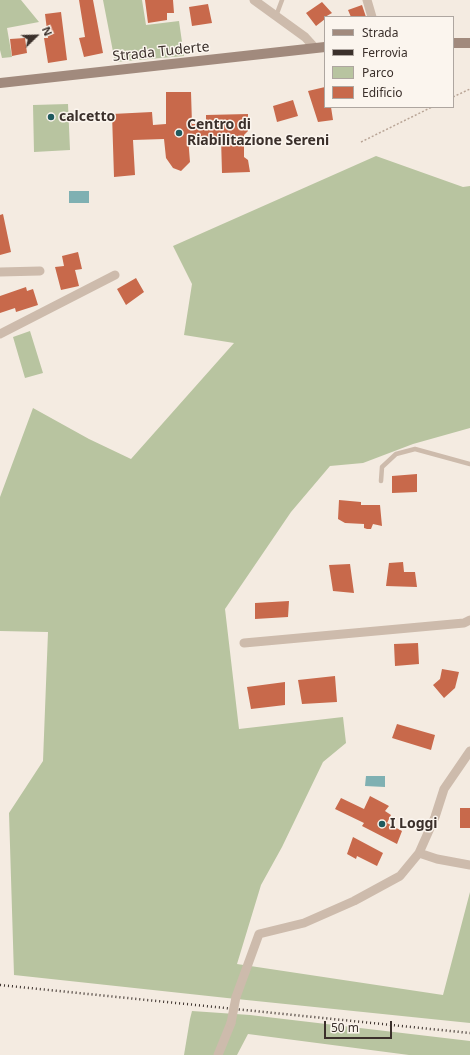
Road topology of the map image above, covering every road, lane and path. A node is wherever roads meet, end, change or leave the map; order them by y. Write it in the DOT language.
graph roads {
  1 [pos="254,0"];
  2 [pos="282,0"];
  3 [pos="367,0"];
  4 [pos="276,16"];
  5 [pos="372,16"];
  6 [pos="454,43"];
  7 [pos="470,43"];
  8 [pos="320,48"];
  9 [pos="0,83"];
  10 [pos="470,89"];
  11 [pos="454,97"];
  12 [pos="430,108"];
  13 [pos="361,142"];
  14 [pos="40,271"];
  15 [pos="0,272"];
  16 [pos="115,275"];
  17 [pos="0,334"];
  18 [pos="470,464"];
  19 [pos="380,481"];
  20 [pos="470,620"];
  21 [pos="244,643"];
  22 [pos="470,751"];
  23 [pos="419,853"];
  24 [pos="470,865"];
  25 [pos="218,1055"];
  1 -- 4 [label="street"];
  2 -- 4 [label="lane"];
  3 -- 5 [label="street"];
  4 -- 8 [label="street"];
  6 -- 7 [label="main road"];
  8 -- 9 [label="main road, Strada Tuderte"];
  10 -- 11 [label="path"];
  12 -- 13 [label="path"];
  14 -- 15 [label="street"];
  16 -- 17 [label="street"];
  18 -- 19 [label="lane"];
  20 -- 21 [label="street"];
  22 -- 23 [label="street"];
  23 -- 24 [label="street"];
  23 -- 25 [label="street, bridge"];
}
